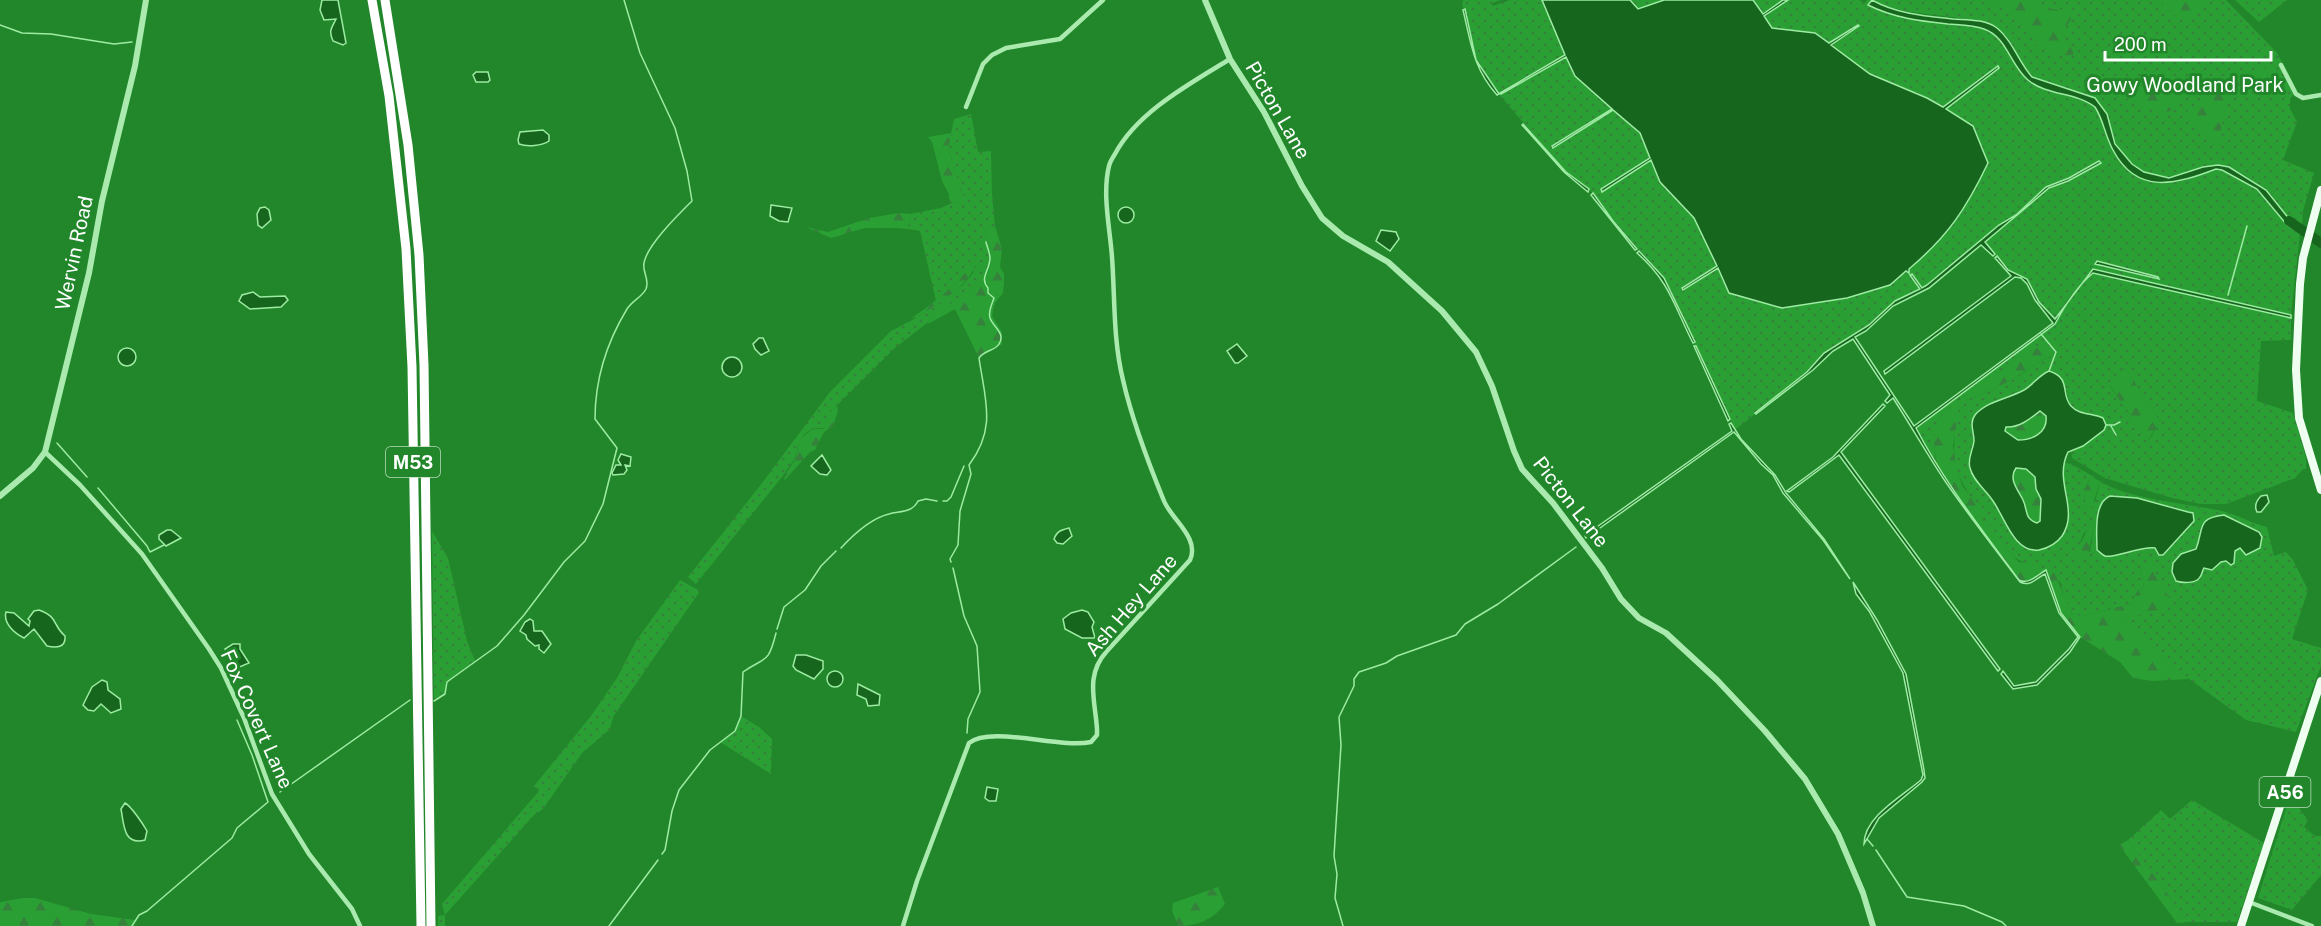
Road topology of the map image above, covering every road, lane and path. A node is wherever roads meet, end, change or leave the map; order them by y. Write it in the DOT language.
graph roads {
  1 [pos="146,0"];
  2 [pos="372,0"];
  3 [pos="385,0"];
  4 [pos="1103,0"];
  5 [pos="1205,0"];
  6 [pos="1230,59"];
  7 [pos="2281,66"];
  8 [pos="2321,95"];
  9 [pos="966,107"];
  10 [pos="2321,190"];
  11 [pos="45,452"];
  12 [pos="2321,490"];
  13 [pos="0,496"];
  14 [pos="2321,681"];
  15 [pos="2249,902"];
  16 [pos="360,926"];
  17 [pos="421,926"];
  18 [pos="431,926"];
  19 [pos="903,926"];
  20 [pos="1873,926"];
  21 [pos="2241,926"];
  22 [pos="2312,926"];
  1 -- 11 [label="street, Wervin Road"];
  2 -- 17 [label="highway, M53"];
  3 -- 18 [label="highway, M53"];
  4 -- 9 [label="street"];
  5 -- 6 [label="street, Picton Lane"];
  6 -- 19 [label="street, Ash Hey Lane"];
  6 -- 20 [label="street, Picton Lane"];
  7 -- 8 [label="street"];
  10 -- 12 [label="main road"];
  11 -- 13 [label="street, Wervin Road"];
  11 -- 16 [label="street, Fox Covert Lane"];
  14 -- 15 [label="main road, A56"];
  15 -- 21 [label="main road, A56"];
  15 -- 22 [label="street"];
}
